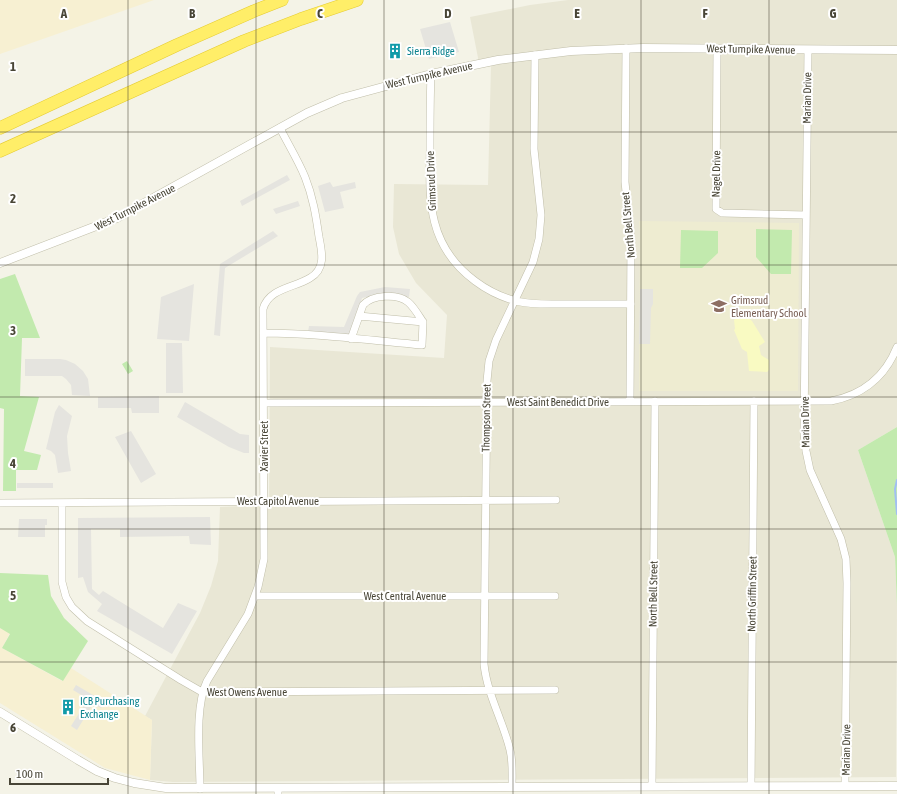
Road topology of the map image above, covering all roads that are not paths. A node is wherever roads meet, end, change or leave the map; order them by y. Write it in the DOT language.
graph roads {
  1 [pos="282,0"];
  2 [pos="357,0"];
  3 [pos="626,48"];
  4 [pos="717,48"];
  5 [pos="808,50"];
  6 [pos="897,50"];
  7 [pos="213,55"];
  8 [pos="534,55"];
  9 [pos="431,74"];
  10 [pos="0,127"];
  11 [pos="280,128"];
  12 [pos="0,151"];
  13 [pos="0,159"];
  14 [pos="806,215"];
  15 [pos="0,263"];
  16 [pos="515,301"];
  17 [pos="631,304"];
  18 [pos="359,316"];
  19 [pos="424,322"];
  20 [pos="263,333"];
  21 [pos="351,339"];
  22 [pos="897,347"];
  23 [pos="630,401"];
  24 [pos="655,401"];
  25 [pos="754,401"];
  26 [pos="805,401"];
  27 [pos="486,402"];
  28 [pos="264,403"];
  29 [pos="556,500"];
  30 [pos="264,501"];
  31 [pos="486,501"];
  32 [pos="62,502"];
  33 [pos="0,503"];
  34 [pos="255,596"];
  35 [pos="484,596"];
  36 [pos="555,596"];
  37 [pos="490,690"];
  38 [pos="555,690"];
  39 [pos="202,692"];
  40 [pos="0,712"];
  41 [pos="652,786"];
  42 [pos="751,786"];
  43 [pos="846,786"];
  44 [pos="897,786"];
  45 [pos="512,787"];
  46 [pos="200,789"];
  47 [pos="278,791"];
  1 -- 10 [label="highway"];
  2 -- 7 [label="highway"];
  3 -- 4 [label="street, West Turnpike Avenue"];
  3 -- 8 [label="street, West Turnpike Avenue"];
  3 -- 17 [label="street, North Bell Street"];
  4 -- 5 [label="street, West Turnpike Avenue"];
  4 -- 14 [label="street, Nagel Drive"];
  5 -- 6 [label="street, West Turnpike Avenue"];
  5 -- 14 [label="street, Marian Drive"];
  7 -- 12 [label="highway"];
  7 -- 13 [label="highway"];
  8 -- 9 [label="street, West Turnpike Avenue"];
  8 -- 16 [label="street, Thompson Street"];
  9 -- 11 [label="street, West Turnpike Avenue"];
  9 -- 16 [label="street, Grimsrud Drive"];
  11 -- 15 [label="street, West Turnpike Avenue"];
  11 -- 20 [label="street, Xavier Street"];
  14 -- 26 [label="street, Marian Drive"];
  16 -- 17 [label="street, Grimsrud Drive"];
  16 -- 27 [label="street, Thompson Street"];
  17 -- 23 [label="street, North Bell Street"];
  18 -- 19 [label="street"];
  18 -- 19 [label="street"];
  18 -- 21 [label="street"];
  19 -- 21 [label="street"];
  20 -- 21 [label="street"];
  20 -- 28 [label="street, Xavier Street"];
  22 -- 26 [label="street, West Saint Benedict Drive"];
  23 -- 24 [label="street, West Saint Benedict Drive"];
  23 -- 27 [label="street, West Saint Benedict Drive"];
  24 -- 25 [label="street, West Saint Benedict Drive"];
  24 -- 41 [label="street, North Bell Street"];
  25 -- 26 [label="street, West Saint Benedict Drive"];
  25 -- 42 [label="street, North Griffin Street"];
  26 -- 43 [label="street, Marian Drive"];
  27 -- 28 [label="street, West Saint Benedict Drive"];
  27 -- 31 [label="street, Thompson Street"];
  28 -- 30 [label="street, Xavier Street"];
  29 -- 31 [label="street, West Capitol Avenue"];
  30 -- 31 [label="street, West Capitol Avenue"];
  30 -- 32 [label="street, West Capitol Avenue"];
  30 -- 34 [label="street, Xavier Street"];
  31 -- 35 [label="street, Thompson Street"];
  32 -- 33 [label="street, West Capitol Avenue"];
  32 -- 39 [label="street, West Owens Avenue"];
  34 -- 35 [label="street, West Central Avenue"];
  34 -- 39 [label="street, Xavier Street"];
  35 -- 36 [label="street, West Central Avenue"];
  35 -- 37 [label="street, Thompson Street"];
  37 -- 38 [label="street, West Owens Avenue"];
  37 -- 39 [label="street, West Owens Avenue"];
  37 -- 45 [label="street, Thompson Street"];
  39 -- 46 [label="street, Xavier Street"];
  40 -- 46 [label="street"];
  41 -- 42 [label="street"];
  41 -- 45 [label="street"];
  42 -- 43 [label="street"];
  43 -- 44 [label="street"];
  45 -- 47 [label="street"];
  46 -- 47 [label="street"];
}
